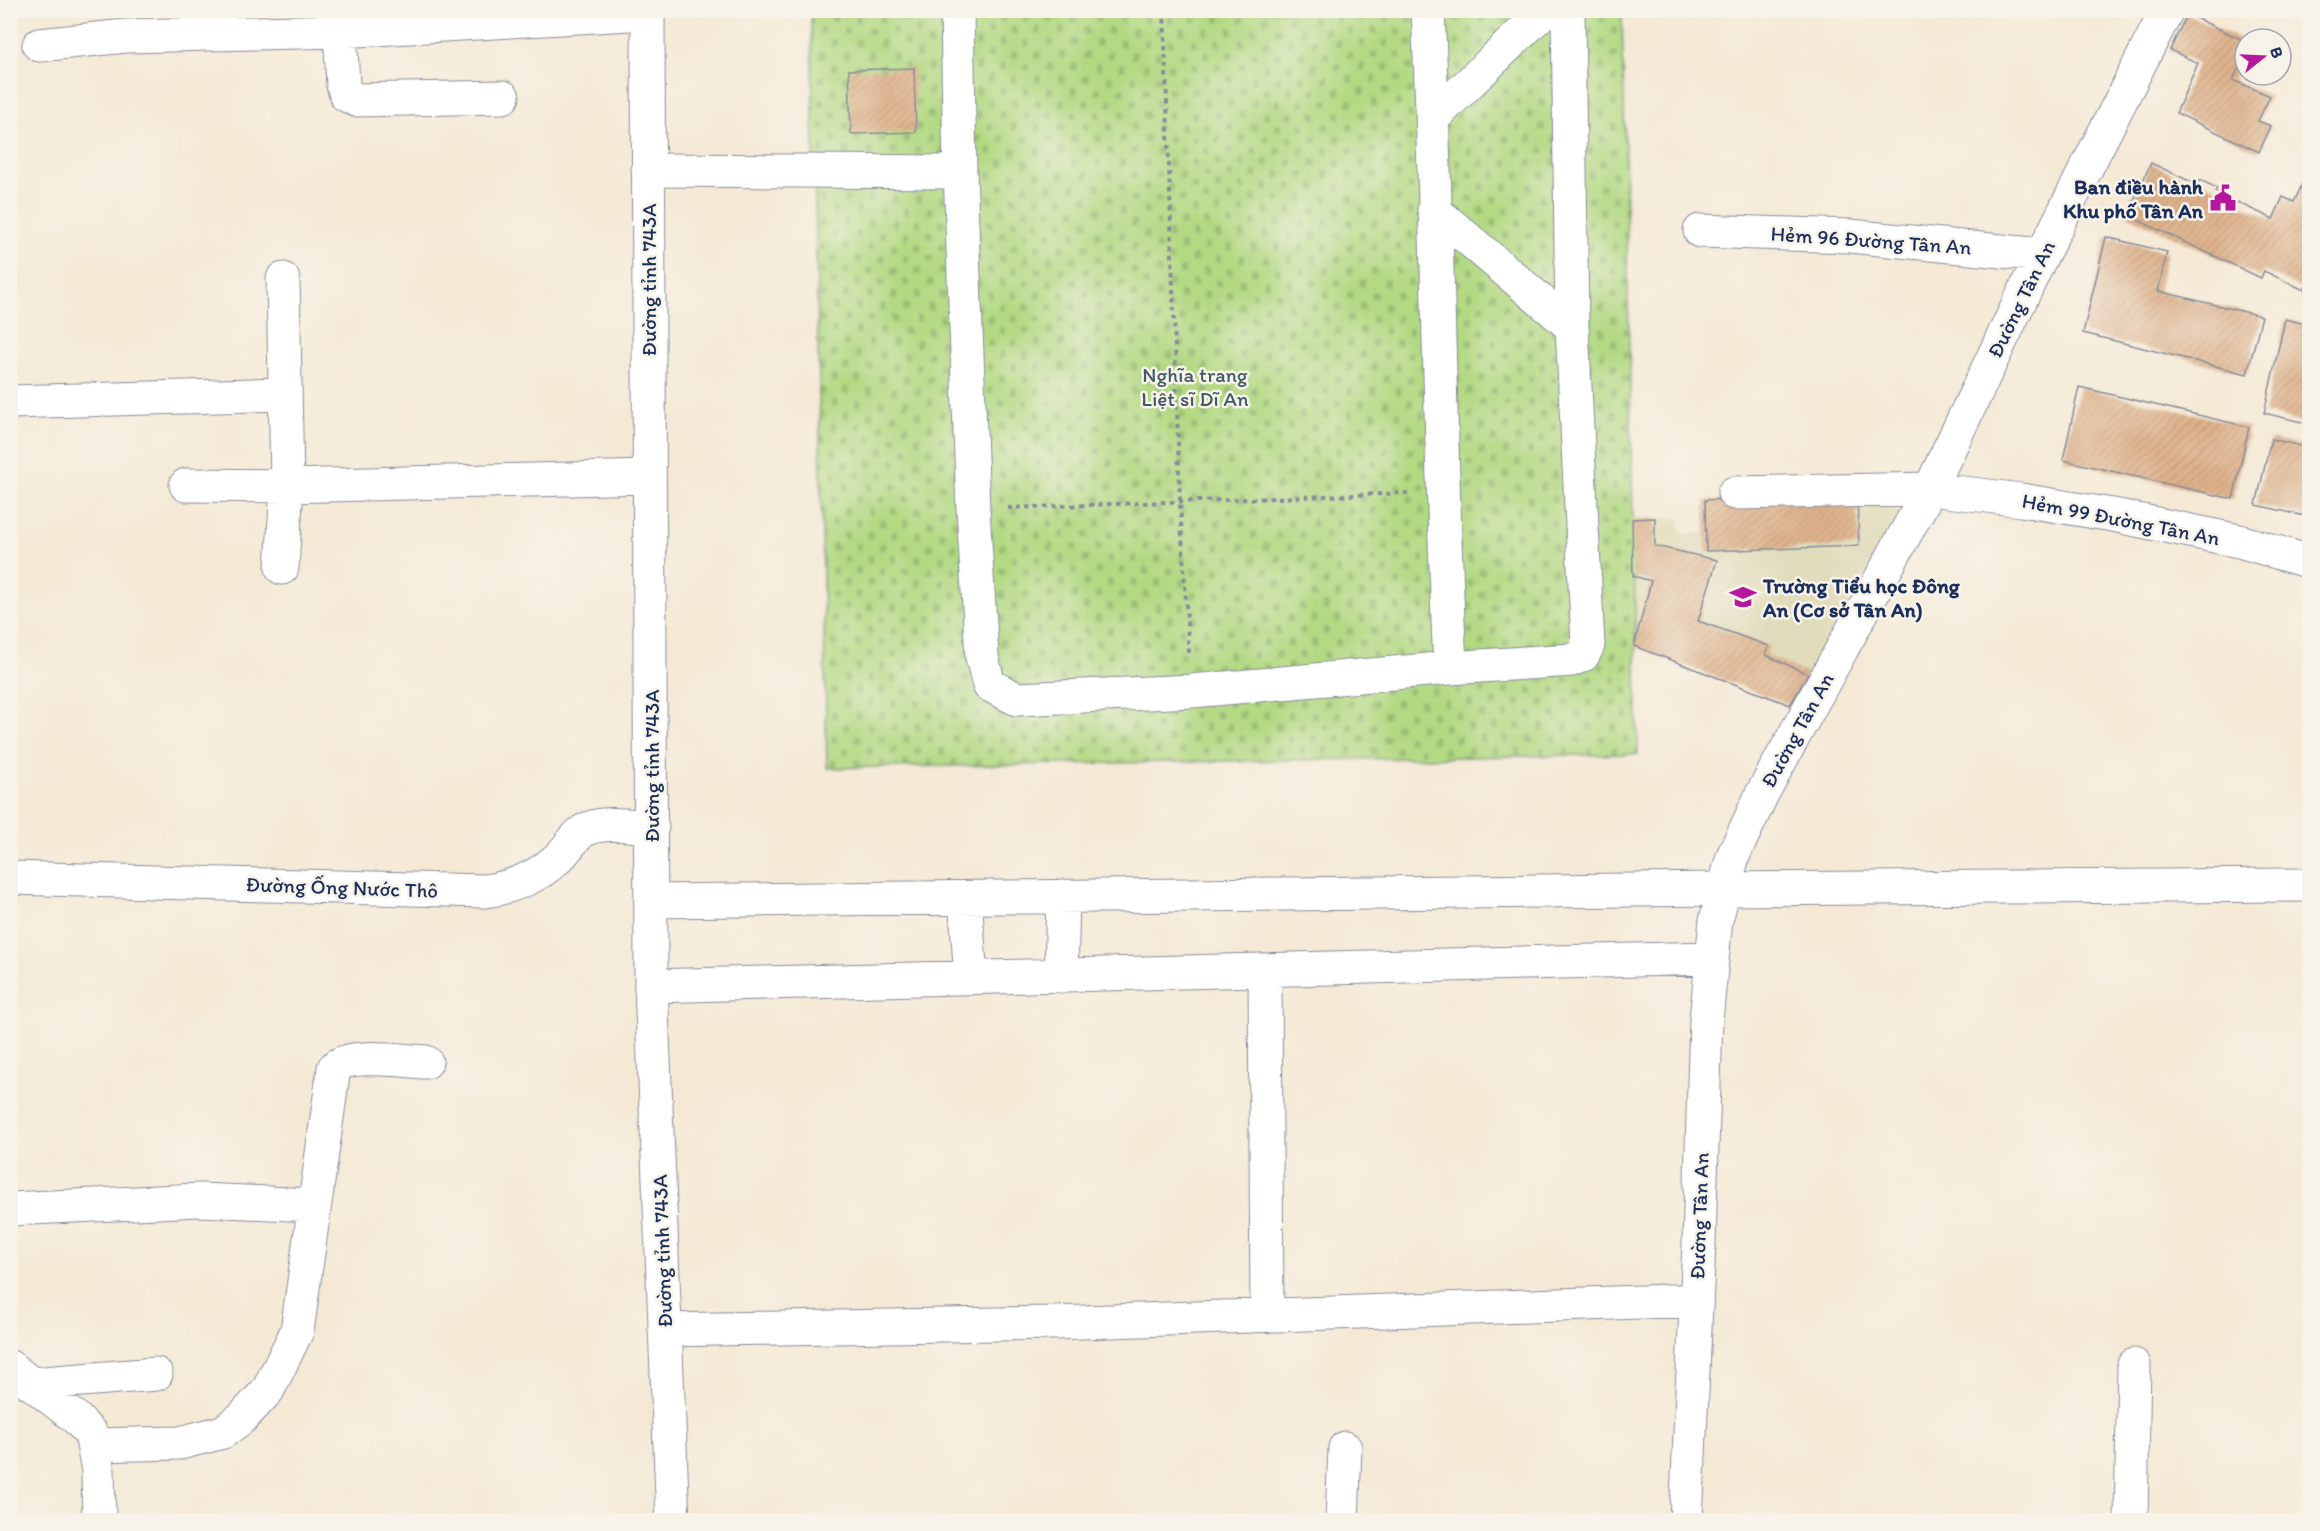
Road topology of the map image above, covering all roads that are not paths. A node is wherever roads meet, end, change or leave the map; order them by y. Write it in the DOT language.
graph roads {
  1 [pos="957,10"];
  2 [pos="1428,10"];
  3 [pos="1545,10"];
  4 [pos="1568,10"];
  5 [pos="2167,10"];
  6 [pos="648,12"];
  7 [pos="340,31"];
  8 [pos="39,45"];
  9 [pos="503,97"];
  10 [pos="1433,118"];
  11 [pos="648,170"];
  12 [pos="960,172"];
  13 [pos="1434,210"];
  14 [pos="1700,231"];
  15 [pos="2042,255"];
  16 [pos="283,279"];
  17 [pos="1572,327"];
  18 [pos="285,393"];
  19 [pos="10,402"];
  20 [pos="648,477"];
  21 [pos="186,485"];
  22 [pos="287,486"];
  23 [pos="1930,489"];
  24 [pos="1734,493"];
  25 [pos="2310,562"];
  26 [pos="282,568"];
  27 [pos="1450,668"];
  28 [pos="652,827"];
  29 [pos="10,878"];
  30 [pos="2310,885"];
  31 [pos="1723,889"];
  32 [pos="1063,896"];
  33 [pos="965,898"];
  34 [pos="651,901"];
  35 [pos="1711,958"];
  36 [pos="1264,971"];
  37 [pos="1060,976"];
  38 [pos="971,978"];
  39 [pos="651,986"];
  40 [pos="426,1062"];
  41 [pos="314,1205"];
  42 [pos="10,1209"];
  43 [pos="1696,1300"];
  44 [pos="1267,1315"];
  45 [pos="665,1330"];
  46 [pos="2134,1365"];
  47 [pos="156,1374"];
  48 [pos="21,1376"];
  49 [pos="93,1445"];
  50 [pos="1345,1448"];
  51 [pos="99,1521"];
  52 [pos="673,1521"];
  53 [pos="1342,1521"];
  54 [pos="1686,1521"];
  55 [pos="2132,1521"];
  1 -- 12 [label="street"];
  2 -- 10 [label="street"];
  3 -- 10 [label="street"];
  4 -- 17 [label="street"];
  5 -- 15 [label="street, Đường Tân An"];
  6 -- 7 [label="street"];
  6 -- 11 [label="street, Đường tỉnh 743A"];
  7 -- 8 [label="street"];
  7 -- 9 [label="street"];
  10 -- 13 [label="street"];
  11 -- 12 [label="street"];
  11 -- 20 [label="street, Đường tỉnh 743A"];
  12 -- 27 [label="street"];
  13 -- 17 [label="street"];
  13 -- 27 [label="street"];
  14 -- 15 [label="street, Hẻm 96 Đường Tân An"];
  15 -- 23 [label="street, Đường Tân An"];
  16 -- 18 [label="street"];
  17 -- 27 [label="street"];
  18 -- 19 [label="street"];
  18 -- 22 [label="street"];
  20 -- 22 [label="street"];
  20 -- 28 [label="street, Đường tỉnh 743A"];
  21 -- 22 [label="street"];
  22 -- 26 [label="street"];
  23 -- 24 [label="street, Hẻm 99 Đường Tân An"];
  23 -- 25 [label="street, Hẻm 99 Đường Tân An"];
  23 -- 31 [label="street, Đường Tân An"];
  28 -- 29 [label="street, Đường Ống Nước Thô"];
  28 -- 34 [label="street, Đường tỉnh 743A"];
  30 -- 31 [label="street"];
  31 -- 32 [label="street"];
  31 -- 35 [label="street, Đường Tân An"];
  32 -- 33 [label="street"];
  32 -- 37 [label="street"];
  33 -- 34 [label="street"];
  33 -- 38 [label="street"];
  34 -- 39 [label="street, Đường tỉnh 743A"];
  35 -- 36 [label="street"];
  35 -- 43 [label="street, Đường Tân An"];
  36 -- 37 [label="street"];
  36 -- 44 [label="street"];
  37 -- 38 [label="street"];
  38 -- 39 [label="street"];
  39 -- 45 [label="street, Đường tỉnh 743A"];
  40 -- 41 [label="street"];
  41 -- 42 [label="street"];
  41 -- 49 [label="street"];
  43 -- 44 [label="street"];
  43 -- 54 [label="street, Đường Tân An"];
  44 -- 45 [label="street"];
  45 -- 52 [label="street, Đường tỉnh 743A"];
  46 -- 55 [label="street"];
  47 -- 48 [label="street"];
  48 -- 49 [label="street"];
  49 -- 51 [label="street"];
  50 -- 53 [label="street"];
}
